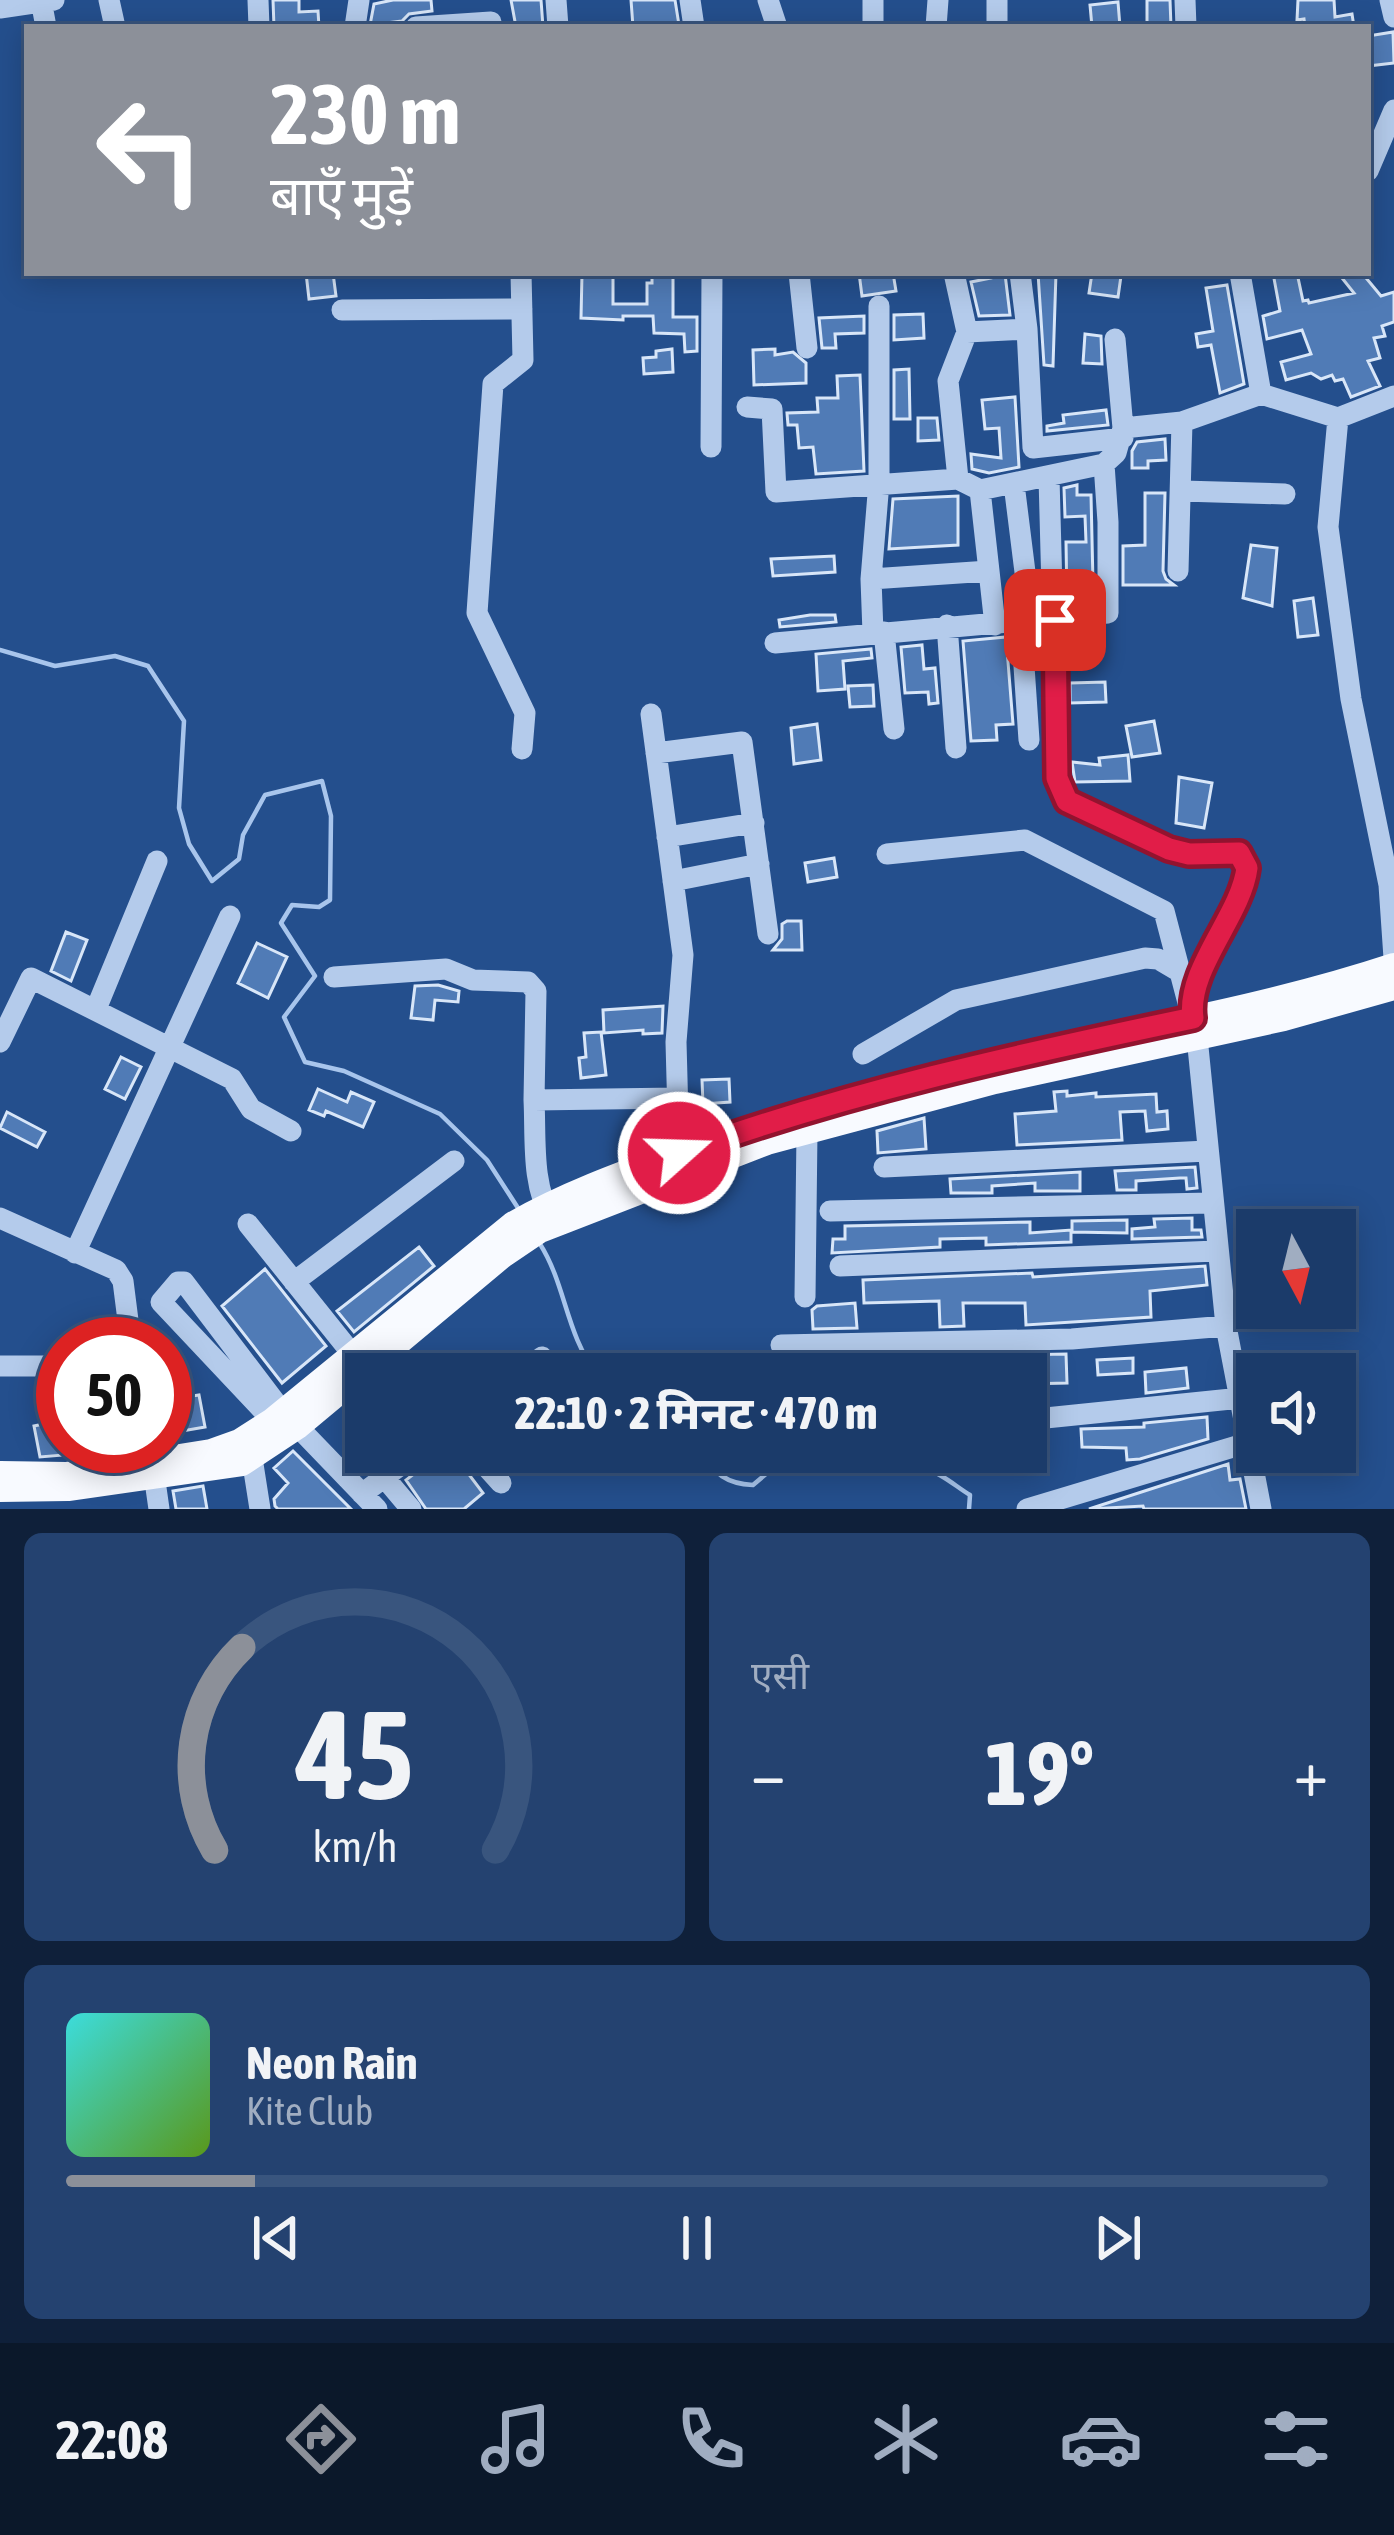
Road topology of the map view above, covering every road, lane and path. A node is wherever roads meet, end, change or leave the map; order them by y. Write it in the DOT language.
graph roads {
  1 [pos="1390,0"];
  2 [pos="45,1"];
  3 [pos="0,8"];
  4 [pos="491,16"];
  5 [pos="1394,17"];
  6 [pos="436,24"];
  7 [pos="1394,110"];
  8 [pos="1371,164"];
  9 [pos="521,276"];
  10 [pos="712,276"];
  11 [pos="799,276"];
  12 [pos="955,276"];
  13 [pos="1020,276"];
  14 [pos="1241,276"];
  15 [pos="879,305"];
  16 [pos="522,309"];
  17 [pos="342,310"];
  18 [pos="1027,329"];
  19 [pos="967,332"];
  20 [pos="1115,339"];
  21 [pos="807,348"];
  22 [pos="1261,394"];
  23 [pos="1394,396"];
  24 [pos="747,406"];
  25 [pos="1338,418"];
  26 [pos="1182,422"];
  27 [pos="1123,433"];
  28 [pos="711,447"];
  29 [pos="1104,464"];
  30 [pos="1049,477"];
  31 [pos="958,479"];
  32 [pos="879,482"];
  33 [pos="1014,484"];
  34 [pos="980,490"];
  35 [pos="1182,491"];
  36 [pos="1285,494"];
  37 [pos="1178,571"];
  38 [pos="989,572"];
  39 [pos="872,579"];
  40 [pos="1055,620"];
  41 [pos="1026,621"];
  42 [pos="947,625"];
  43 [pos="995,625"];
  44 [pos="878,632"];
  45 [pos="775,643"];
  46 [pos="651,713"];
  47 [pos="894,729"];
  48 [pos="1029,740"];
  49 [pos="956,748"];
  50 [pos="523,749"];
  51 [pos="656,753"];
  52 [pos="754,823"];
  53 [pos="667,837"];
  54 [pos="887,854"];
  55 [pos="157,861"];
  56 [pos="759,864"];
  57 [pos="673,881"];
  58 [pos="230,916"];
  59 [pos="768,934"];
  60 [pos="1394,962"];
  61 [pos="1180,972"];
  62 [pos="334,977"];
  63 [pos="1394,988"];
  64 [pos="96,1009"];
  65 [pos="1194,1019"];
  66 [pos="0,1042"];
  67 [pos="170,1046"];
  68 [pos="863,1054"];
  69 [pos="677,1098"];
  70 [pos="534,1100"];
  71 [pos="291,1131"];
  72 [pos="806,1132"];
  73 [pos="1207,1151"];
  74 [pos="679,1153"];
  75 [pos="454,1160"];
  76 [pos="884,1167"];
  77 [pos="1211,1203"];
  78 [pos="830,1211"];
  79 [pos="0,1218"];
  80 [pos="543,1218"];
  81 [pos="248,1224"];
  82 [pos="497,1248"];
  83 [pos="1217,1251"];
  84 [pos="76,1252"];
  85 [pos="840,1266"];
  86 [pos="294,1282"];
  87 [pos="805,1297"];
  88 [pos="127,1317"];
  89 [pos="1226,1326"];
  90 [pos="781,1345"];
  91 [pos="351,1353"];
  92 [pos="353,1353"];
  93 [pos="345,1361"];
  94 [pos="0,1366"];
  95 [pos="36,1366"];
  96 [pos="1236,1377"];
  97 [pos="1236,1398"];
  98 [pos="1047,1418"];
  99 [pos="284,1419"];
  100 [pos="1236,1446"];
  101 [pos="192,1454"];
  102 [pos="252,1458"];
  103 [pos="192,1467"];
  104 [pos="0,1473"];
  105 [pos="73,1473"];
  106 [pos="122,1473"];
  107 [pos="154,1473"];
  108 [pos="389,1473"];
  109 [pos="492,1473"];
  110 [pos="1255,1473"];
  111 [pos="384,1477"];
  112 [pos="501,1483"];
  113 [pos="0,1490"];
  114 [pos="56,1499"];
  115 [pos="370,1502"];
  116 [pos="159,1509"];
  117 [pos="260,1509"];
  118 [pos="410,1509"];
  119 [pos="1027,1509"];
  120 [pos="1261,1509"];
  1 -- 5 [label="street"];
  2 -- 3 [label="street"];
  4 -- 6 [label="street"];
  7 -- 8 [label="street"];
  9 -- 16 [label="street"];
  10 -- 28 [label="street"];
  11 -- 21 [label="street"];
  12 -- 19 [label="street"];
  13 -- 18 [label="street"];
  14 -- 22 [label="street"];
  15 -- 32 [label="street"];
  16 -- 17 [label="street"];
  16 -- 50 [label="street"];
  18 -- 19 [label="street"];
  18 -- 27 [label="street"];
  19 -- 31 [label="street"];
  20 -- 27 [label="street"];
  22 -- 25 [label="street"];
  22 -- 26 [label="street"];
  23 -- 25 [label="street"];
  24 -- 32 [label="street"];
  25 -- 60 [label="street"];
  26 -- 27 [label="street"];
  26 -- 35 [label="street"];
  27 -- 29 [label="street"];
  29 -- 30 [label="street"];
  29 -- 40 [label="street"];
  30 -- 33 [label="street"];
  30 -- 40 [label="street"];
  31 -- 32 [label="street"];
  31 -- 34 [label="street"];
  32 -- 39 [label="street"];
  33 -- 34 [label="street"];
  33 -- 41 [label="street"];
  34 -- 38 [label="street"];
  35 -- 36 [label="street"];
  35 -- 37 [label="street"];
  38 -- 39 [label="street"];
  38 -- 43 [label="street"];
  39 -- 44 [label="street"];
  40 -- 41 [label="street"];
  40 -- 65 [label="street"];
  41 -- 43 [label="street"];
  41 -- 48 [label="street"];
  42 -- 43 [label="street"];
  42 -- 44 [label="street"];
  42 -- 49 [label="street"];
  44 -- 45 [label="street"];
  44 -- 47 [label="street"];
  46 -- 51 [label="street"];
  51 -- 52 [label="street"];
  51 -- 53 [label="street"];
  52 -- 53 [label="street"];
  52 -- 56 [label="street"];
  53 -- 57 [label="street"];
  54 -- 61 [label="street"];
  55 -- 64 [label="street"];
  56 -- 57 [label="street"];
  56 -- 59 [label="street"];
  57 -- 69 [label="street"];
  58 -- 67 [label="street"];
  60 -- 65 [label="main road"];
  61 -- 65 [label="street"];
  61 -- 68 [label="street"];
  62 -- 70 [label="street"];
  63 -- 65 [label="main road"];
  64 -- 66 [label="street"];
  64 -- 67 [label="street"];
  65 -- 72 [label="main road"];
  65 -- 73 [label="street"];
  65 -- 74 [label="main road"];
  67 -- 71 [label="street"];
  67 -- 84 [label="street"];
  69 -- 70 [label="street"];
  69 -- 74 [label="street"];
  70 -- 80 [label="street"];
  72 -- 80 [label="main road"];
  72 -- 87 [label="street"];
  73 -- 76 [label="street"];
  73 -- 77 [label="street"];
  74 -- 80 [label="main road"];
  75 -- 86 [label="street"];
  77 -- 78 [label="street"];
  77 -- 83 [label="street"];
  79 -- 84 [label="street"];
  80 -- 82 [label="main road"];
  81 -- 86 [label="street"];
  82 -- 92 [label="main road"];
  82 -- 99 [label="main road"];
  83 -- 85 [label="street"];
  83 -- 89 [label="street"];
  84 -- 88 [label="street"];
  86 -- 91 [label="street"];
  89 -- 90 [label="street"];
  89 -- 96 [label="street"];
  93 -- 99 [label="main road"];
  94 -- 95 [label="street"];
  97 -- 98 [label="street"];
  99 -- 99 [label="street"];
  99 -- 101 [label="main road"];
  99 -- 102 [label="main road"];
  99 -- 115 [label="street"];
  100 -- 119 [label="street"];
  102 -- 103 [label="main road"];
  102 -- 117 [label="street"];
  104 -- 105 [label="main road"];
  106 -- 114 [label="main road"];
  107 -- 116 [label="street"];
  108 -- 111 [label="street"];
  109 -- 112 [label="street"];
  110 -- 120 [label="street"];
  111 -- 115 [label="street"];
  111 -- 118 [label="street"];
  113 -- 114 [label="main road"];
}
